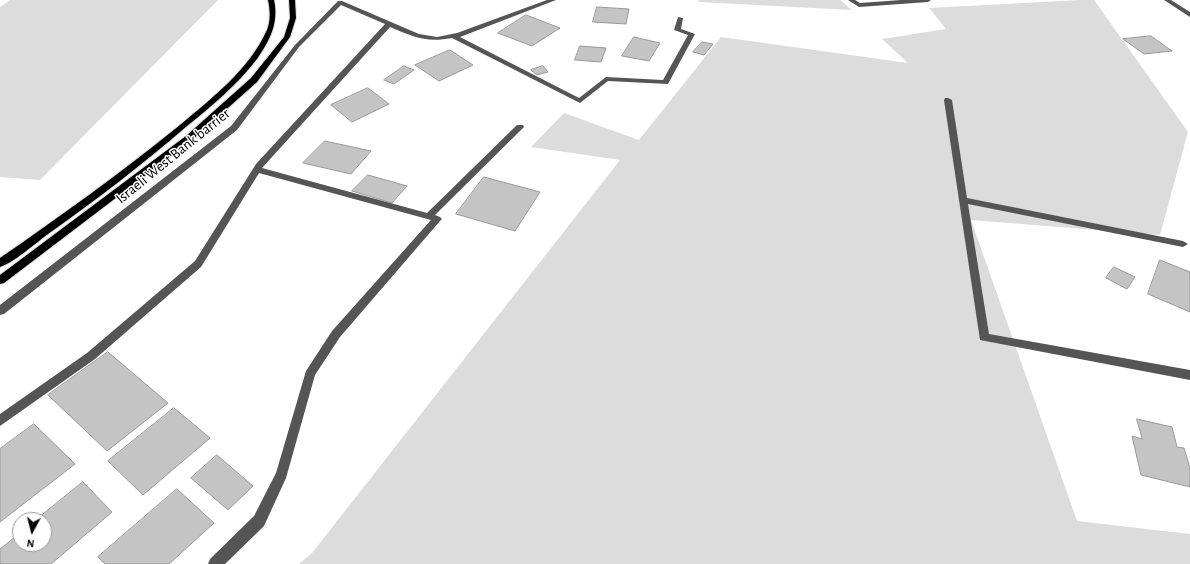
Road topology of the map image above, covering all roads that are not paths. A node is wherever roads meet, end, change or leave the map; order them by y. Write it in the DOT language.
graph roads {
  1 [pos="271,0"];
  2 [pos="292,0"];
  3 [pos="553,0"];
  4 [pos="851,0"];
  5 [pos="928,0"];
  6 [pos="1167,0"];
  7 [pos="340,1"];
  8 [pos="1190,15"];
  9 [pos="680,18"];
  10 [pos="390,23"];
  11 [pos="453,36"];
  12 [pos="948,100"];
  13 [pos="520,127"];
  14 [pos="257,170"];
  15 [pos="963,200"];
  16 [pos="429,216"];
  17 [pos="1183,244"];
  18 [pos="0,263"];
  19 [pos="0,280"];
  20 [pos="0,311"];
  21 [pos="1190,375"];
  22 [pos="0,420"];
  23 [pos="215,564"];
  1 -- 18 [label="main road"];
  2 -- 19 [label="main road"];
  3 -- 11 [label="street"];
  4 -- 5 [label="street"];
  6 -- 8 [label="street"];
  7 -- 10 [label="street"];
  7 -- 20 [label="street, Israeli West Bank barrier"];
  9 -- 11 [label="street"];
  10 -- 11 [label="street"];
  10 -- 14 [label="street"];
  12 -- 15 [label="street"];
  13 -- 16 [label="street"];
  14 -- 16 [label="street"];
  14 -- 22 [label="street"];
  15 -- 17 [label="street"];
  15 -- 21 [label="street"];
  16 -- 23 [label="street"];
}
